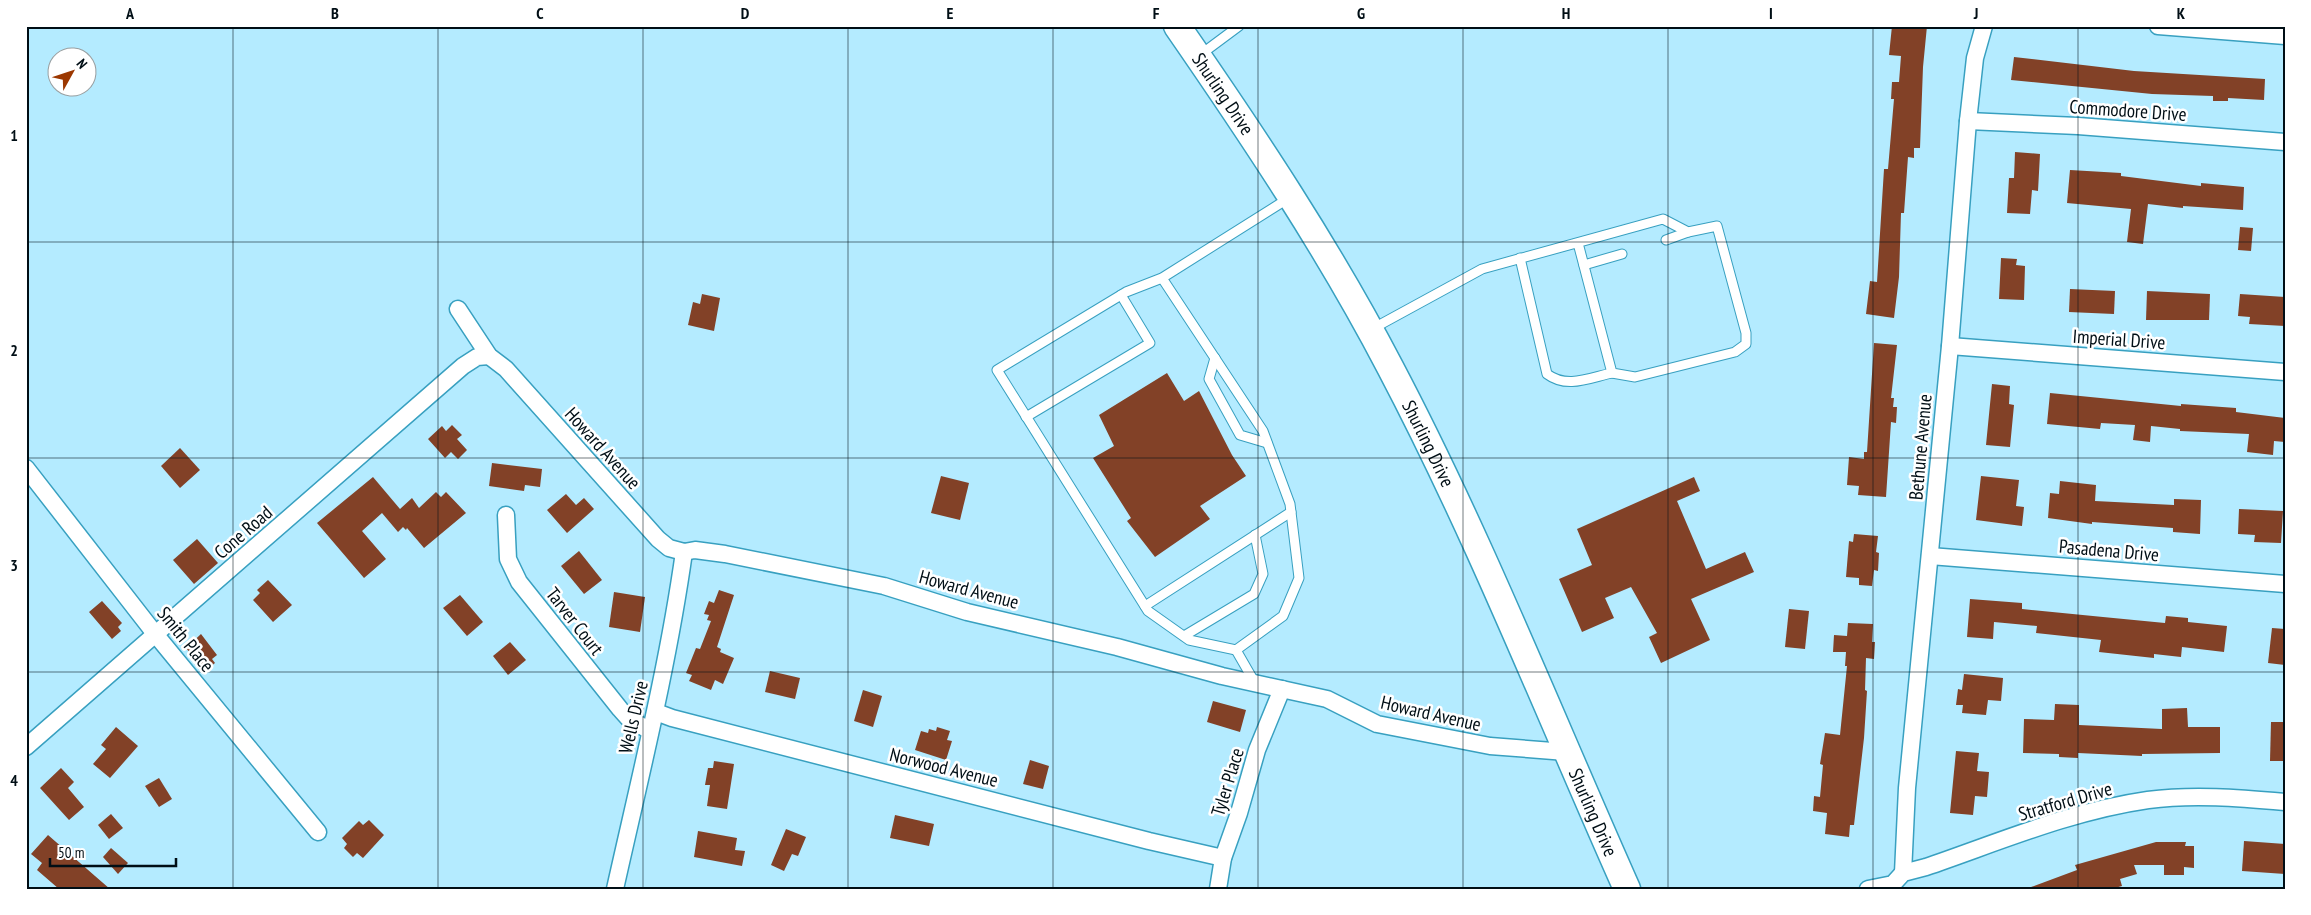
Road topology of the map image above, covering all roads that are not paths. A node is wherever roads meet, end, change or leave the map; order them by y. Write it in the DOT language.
graph roads {
  1 [pos="1177,26"];
  2 [pos="1239,26"];
  3 [pos="1984,26"];
  4 [pos="2158,26"];
  5 [pos="2285,36"];
  6 [pos="1198,56"];
  7 [pos="1968,121"];
  8 [pos="2285,142"];
  9 [pos="1291,196"];
  10 [pos="1688,232"];
  11 [pos="1666,240"];
  12 [pos="1578,243"];
  13 [pos="1622,254"];
  14 [pos="1520,258"];
  15 [pos="1584,266"];
  16 [pos="1162,278"];
  17 [pos="1122,295"];
  18 [pos="458,309"];
  19 [pos="1369,330"];
  20 [pos="1950,346"];
  21 [pos="490,356"];
  22 [pos="1215,358"];
  23 [pos="2285,372"];
  24 [pos="1612,373"];
  25 [pos="1026,417"];
  26 [pos="1267,442"];
  27 [pos="26,468"];
  28 [pos="1291,512"];
  29 [pos="506,515"];
  30 [pos="1255,535"];
  31 [pos="684,552"];
  32 [pos="1930,556"];
  33 [pos="2285,584"];
  34 [pos="1145,606"];
  35 [pos="156,635"];
  36 [pos="1184,636"];
  37 [pos="1236,650"];
  38 [pos="1255,683"];
  39 [pos="1282,689"];
  40 [pos="656,712"];
  41 [pos="650,730"];
  42 [pos="26,747"];
  43 [pos="1566,752"];
  44 [pos="2285,802"];
  45 [pos="318,832"];
  46 [pos="1222,858"];
  47 [pos="1897,882"];
  48 [pos="615,889"];
  49 [pos="1218,889"];
  50 [pos="1627,889"];
  51 [pos="1868,889"];
  1 -- 6 [label="main road, Shurling Drive"];
  2 -- 6 [label="lane"];
  3 -- 7 [label="street, Bethune Avenue"];
  4 -- 5 [label="street"];
  6 -- 9 [label="main road, Shurling Drive"];
  7 -- 8 [label="street, Commodore Drive"];
  7 -- 20 [label="street, Bethune Avenue"];
  9 -- 16 [label="lane"];
  9 -- 19 [label="main road, Shurling Drive"];
  10 -- 11 [label="lane"];
  10 -- 12 [label="lane"];
  10 -- 24 [label="lane"];
  12 -- 14 [label="lane"];
  12 -- 15 [label="lane"];
  13 -- 15 [label="lane"];
  14 -- 19 [label="lane"];
  14 -- 24 [label="lane"];
  15 -- 24 [label="lane"];
  16 -- 17 [label="lane"];
  16 -- 22 [label="lane"];
  17 -- 25 [label="lane"];
  17 -- 25 [label="lane"];
  18 -- 21 [label="street, Howard Avenue"];
  19 -- 43 [label="main road, Shurling Drive"];
  20 -- 23 [label="street, Imperial Drive"];
  20 -- 32 [label="street, Bethune Avenue"];
  21 -- 31 [label="street, Howard Avenue"];
  21 -- 35 [label="street, Cone Road"];
  22 -- 26 [label="lane"];
  22 -- 26 [label="lane"];
  25 -- 34 [label="lane"];
  26 -- 28 [label="lane"];
  27 -- 35 [label="street, Smith Place"];
  28 -- 30 [label="lane"];
  28 -- 37 [label="lane"];
  29 -- 41 [label="street, Tarver Court"];
  30 -- 34 [label="lane"];
  30 -- 36 [label="lane"];
  31 -- 38 [label="street, Howard Avenue"];
  31 -- 40 [label="street, Wells Drive"];
  32 -- 33 [label="street, Pasadena Drive"];
  32 -- 47 [label="street, Bethune Avenue"];
  34 -- 36 [label="lane"];
  35 -- 42 [label="street, Cone Road"];
  35 -- 45 [label="street, Smith Place"];
  36 -- 37 [label="lane"];
  37 -- 38 [label="lane"];
  38 -- 39 [label="street, Howard Avenue"];
  39 -- 43 [label="street, Howard Avenue"];
  39 -- 46 [label="street, Tyler Place"];
  40 -- 41 [label="street, Wells Drive"];
  40 -- 46 [label="street, Norwood Avenue"];
  41 -- 48 [label="street, Wells Drive"];
  43 -- 50 [label="main road, Shurling Drive"];
  44 -- 47 [label="street, Stratford Drive"];
  46 -- 49 [label="street, Tyler Place"];
  47 -- 51 [label="street, Stratford Drive"];
}
